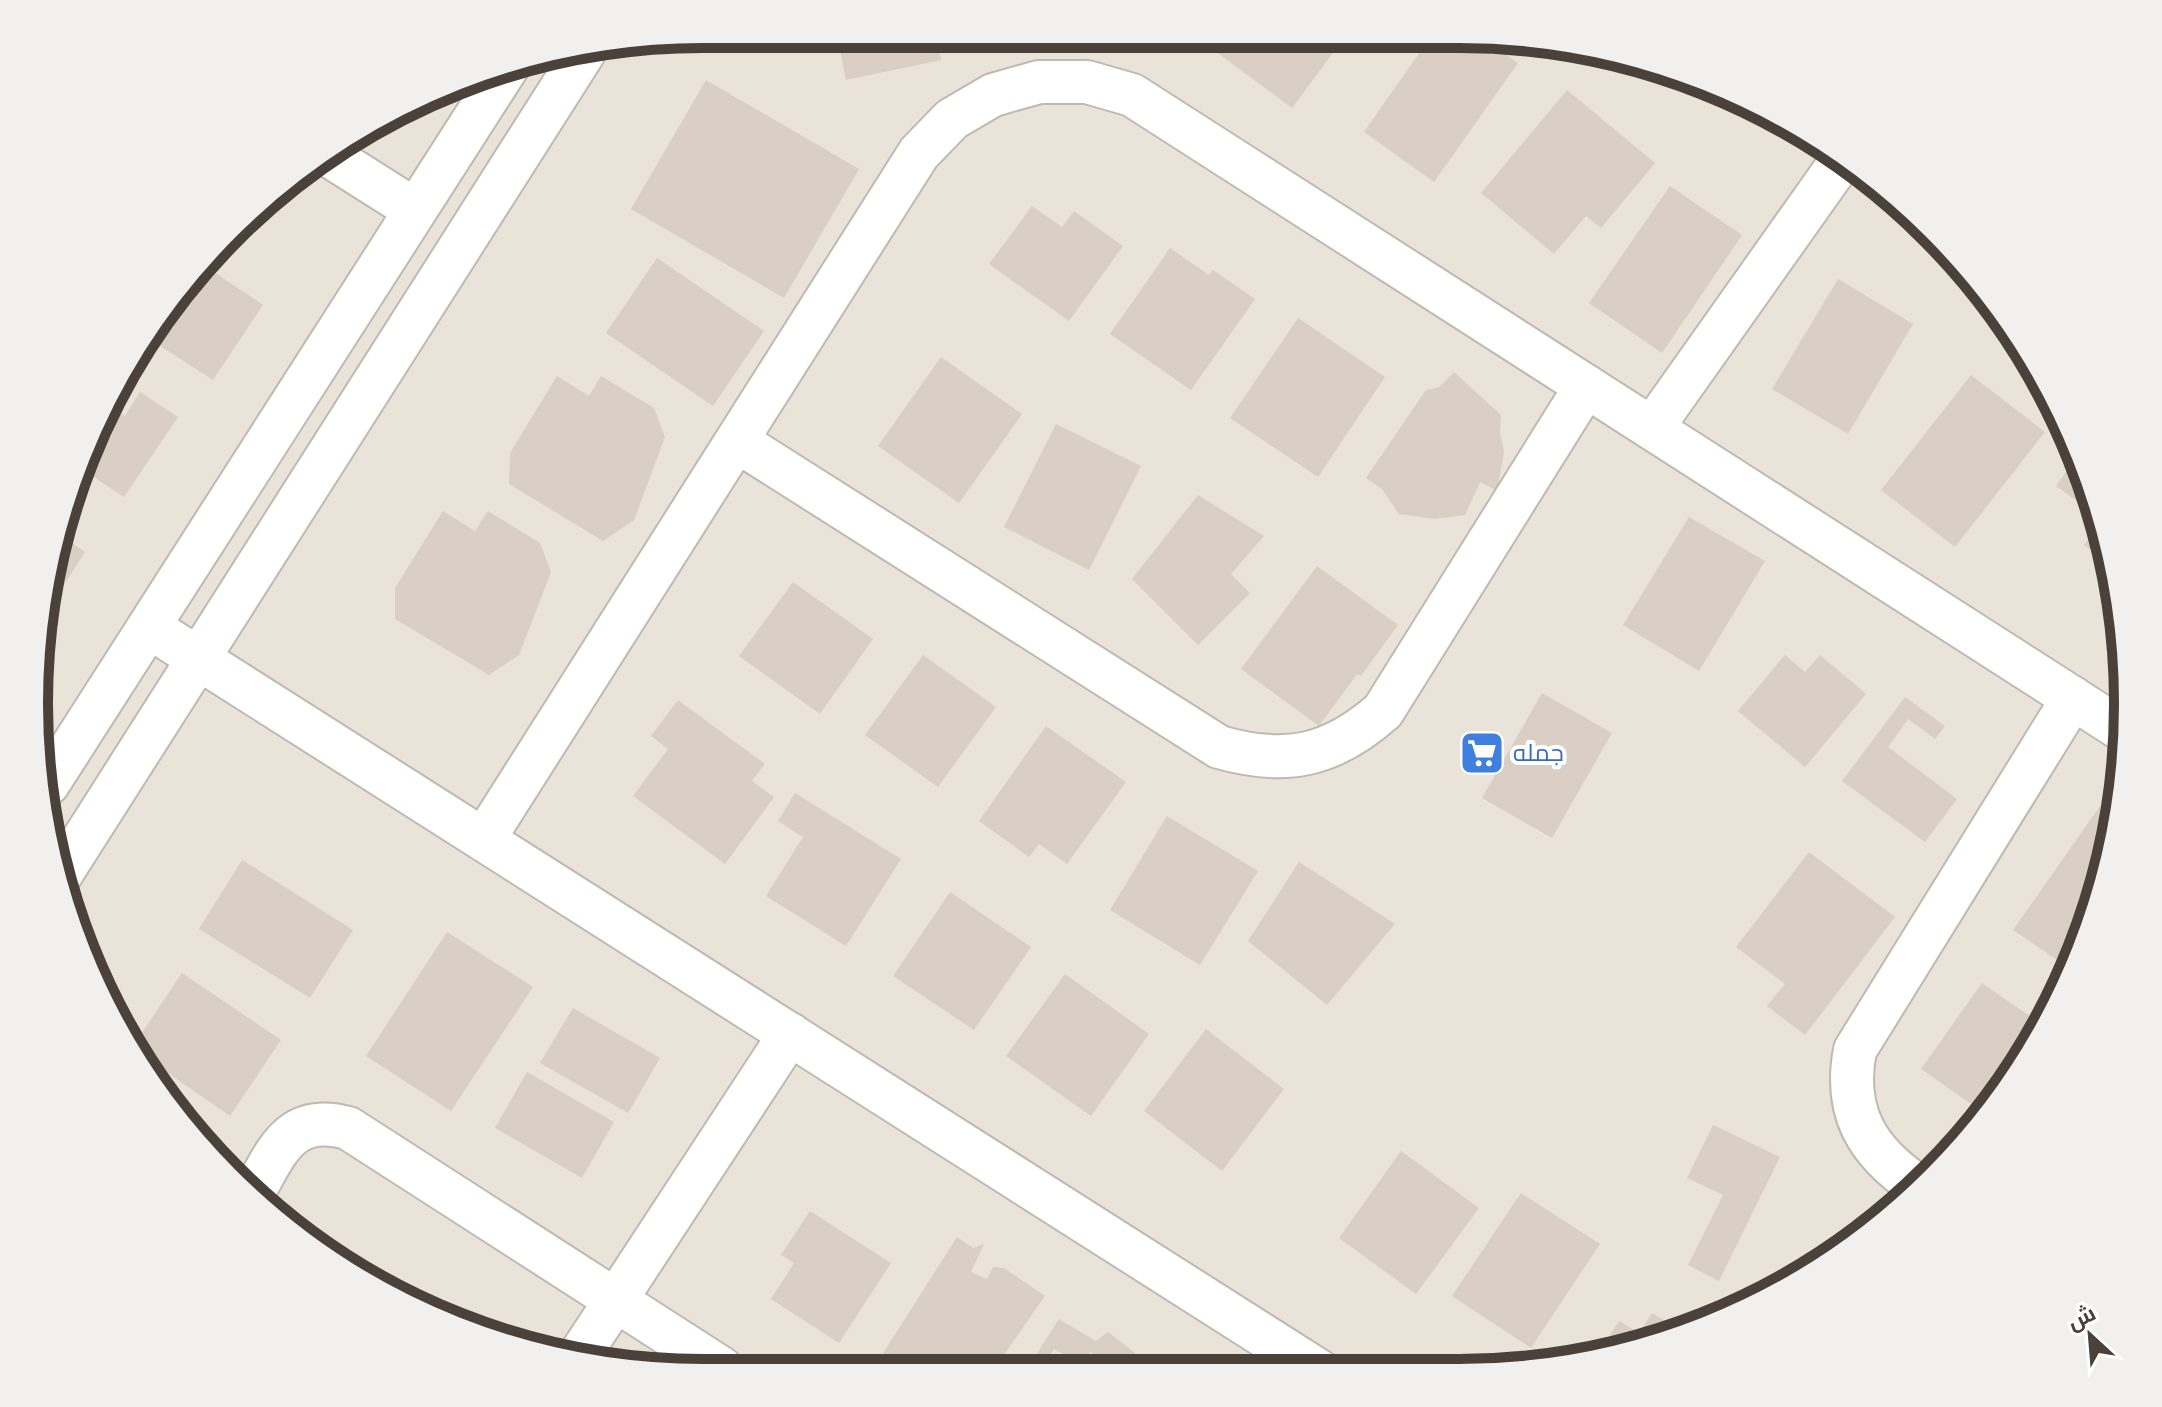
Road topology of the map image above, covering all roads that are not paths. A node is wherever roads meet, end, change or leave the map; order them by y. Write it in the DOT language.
graph roads {
  1 [pos="579,61"];
  2 [pos="498,81"];
  3 [pos="336,160"];
  4 [pos="1836,168"];
  5 [pos="415,210"];
  6 [pos="1586,386"];
  7 [pos="1652,428"];
  8 [pos="737,441"];
  9 [pos="149,627"];
  10 [pos="198,659"];
  11 [pos="2073,698"];
  12 [pos="2114,724"];
  13 [pos="53,777"];
  14 [pos="484,839"];
  15 [pos="68,863"];
  16 [pos="790,1034"];
  17 [pos="1909,1179"];
  18 [pos="258,1184"];
  19 [pos="614,1299"];
  20 [pos="584,1347"];
  21 [pos="707,1359"];
  22 [pos="1300,1359"];
  1 -- 10 [label="street"];
  2 -- 5 [label="street"];
  3 -- 5 [label="street"];
  4 -- 7 [label="street"];
  5 -- 9 [label="street"];
  6 -- 7 [label="street"];
  6 -- 8 [label="street"];
  6 -- 8 [label="street"];
  7 -- 11 [label="street"];
  8 -- 14 [label="street"];
  9 -- 10 [label="street"];
  9 -- 13 [label="street"];
  10 -- 14 [label="street"];
  10 -- 15 [label="street"];
  11 -- 12 [label="street"];
  11 -- 17 [label="street"];
  14 -- 16 [label="street"];
  16 -- 19 [label="street"];
  16 -- 22 [label="street"];
  18 -- 19 [label="street"];
  19 -- 20 [label="street"];
  19 -- 21 [label="street"];
}
